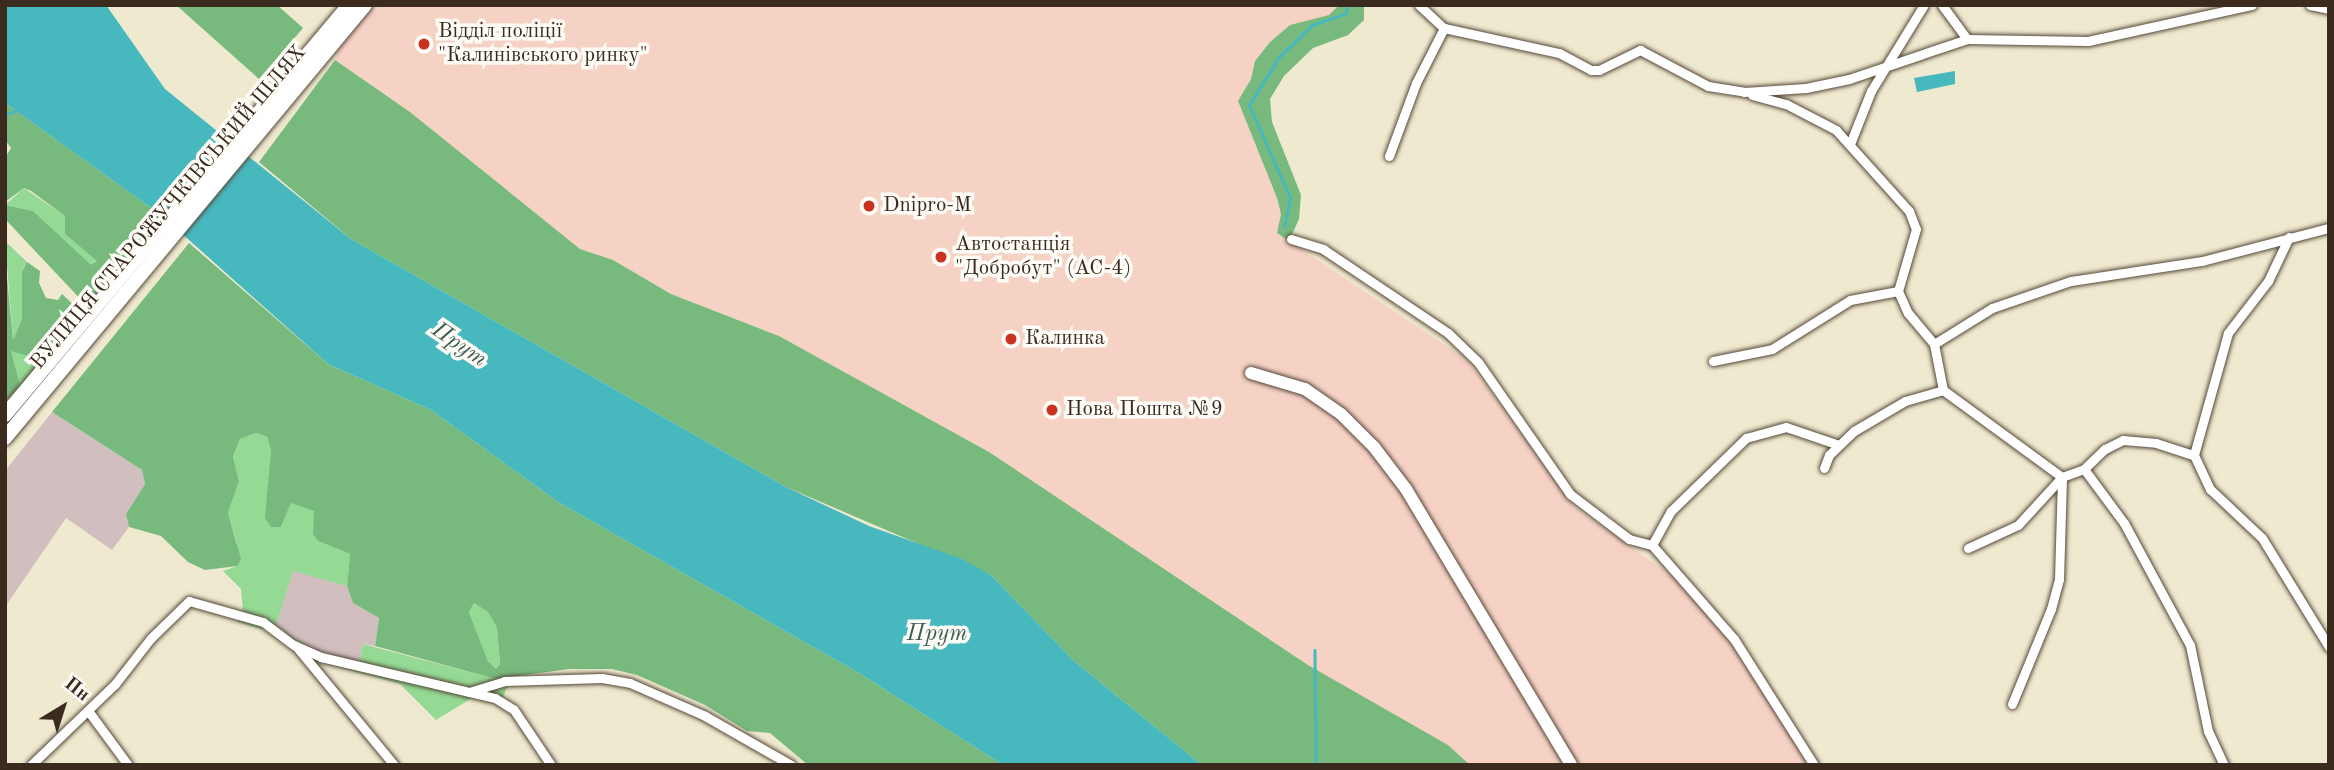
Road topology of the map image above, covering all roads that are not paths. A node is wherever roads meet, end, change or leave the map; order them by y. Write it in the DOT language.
graph roads {
  1 [pos="349,5"];
  2 [pos="365,5"];
  3 [pos="1419,5"];
  4 [pos="1924,5"];
  5 [pos="1942,5"];
  6 [pos="2252,5"];
  7 [pos="2310,5"];
  8 [pos="2329,9"];
  9 [pos="1444,28"];
  10 [pos="1967,39"];
  11 [pos="1886,66"];
  12 [pos="1744,92"];
  13 [pos="1850,144"];
  14 [pos="1389,156"];
  15 [pos="2329,228"];
  16 [pos="2289,237"];
  17 [pos="1291,239"];
  18 [pos="1898,291"];
  19 [pos="88,325"];
  20 [pos="1934,344"];
  21 [pos="1713,361"];
  22 [pos="1251,373"];
  23 [pos="1943,390"];
  24 [pos="5,415"];
  25 [pos="5,438"];
  26 [pos="1839,445"];
  27 [pos="2194,455"];
  28 [pos="1825,468"];
  29 [pos="2084,469"];
  30 [pos="2062,477"];
  31 [pos="1652,545"];
  32 [pos="1968,548"];
  33 [pos="295,645"];
  34 [pos="2329,647"];
  35 [pos="467,692"];
  36 [pos="2012,704"];
  37 [pos="89,712"];
  38 [pos="392,764"];
  39 [pos="31,765"];
  40 [pos="128,765"];
  41 [pos="551,765"];
  42 [pos="790,765"];
  43 [pos="1571,765"];
  44 [pos="1814,765"];
  45 [pos="2224,765"];
  1 -- 19 [label="main road, ВУЛИЦЯ СТАРОЖУЧКІВСЬКИЙ ШЛЯХ"];
  2 -- 19 [label="main road, ВУЛИЦЯ СТАРОЖУЧКІВСЬКИЙ ШЛЯХ"];
  3 -- 9 [label="street"];
  4 -- 11 [label="street"];
  5 -- 10 [label="street"];
  6 -- 10 [label="street"];
  7 -- 8 [label="street"];
  9 -- 12 [label="street"];
  9 -- 14 [label="street"];
  10 -- 11 [label="street"];
  11 -- 12 [label="street"];
  11 -- 13 [label="street"];
  12 -- 13 [label="street"];
  13 -- 18 [label="street"];
  15 -- 16 [label="street"];
  16 -- 20 [label="street"];
  16 -- 27 [label="street"];
  17 -- 31 [label="street"];
  18 -- 20 [label="street"];
  18 -- 21 [label="street"];
  19 -- 24 [label="main road, ВУЛИЦЯ СТАРОЖУЧКІВСЬКИЙ ШЛЯХ"];
  19 -- 25 [label="main road, ВУЛИЦЯ СТАРОЖУЧКІВСЬКИЙ ШЛЯХ"];
  20 -- 23 [label="street"];
  22 -- 43 [label="street"];
  23 -- 26 [label="street"];
  23 -- 30 [label="street"];
  26 -- 28 [label="street"];
  26 -- 31 [label="street"];
  27 -- 29 [label="street"];
  27 -- 34 [label="street"];
  29 -- 30 [label="street"];
  29 -- 45 [label="street"];
  30 -- 32 [label="street"];
  30 -- 36 [label="street"];
  31 -- 44 [label="street"];
  33 -- 35 [label="street"];
  33 -- 37 [label="street"];
  33 -- 38 [label="street"];
  35 -- 41 [label="street"];
  35 -- 42 [label="street"];
  37 -- 39 [label="street"];
  37 -- 40 [label="street"];
}
